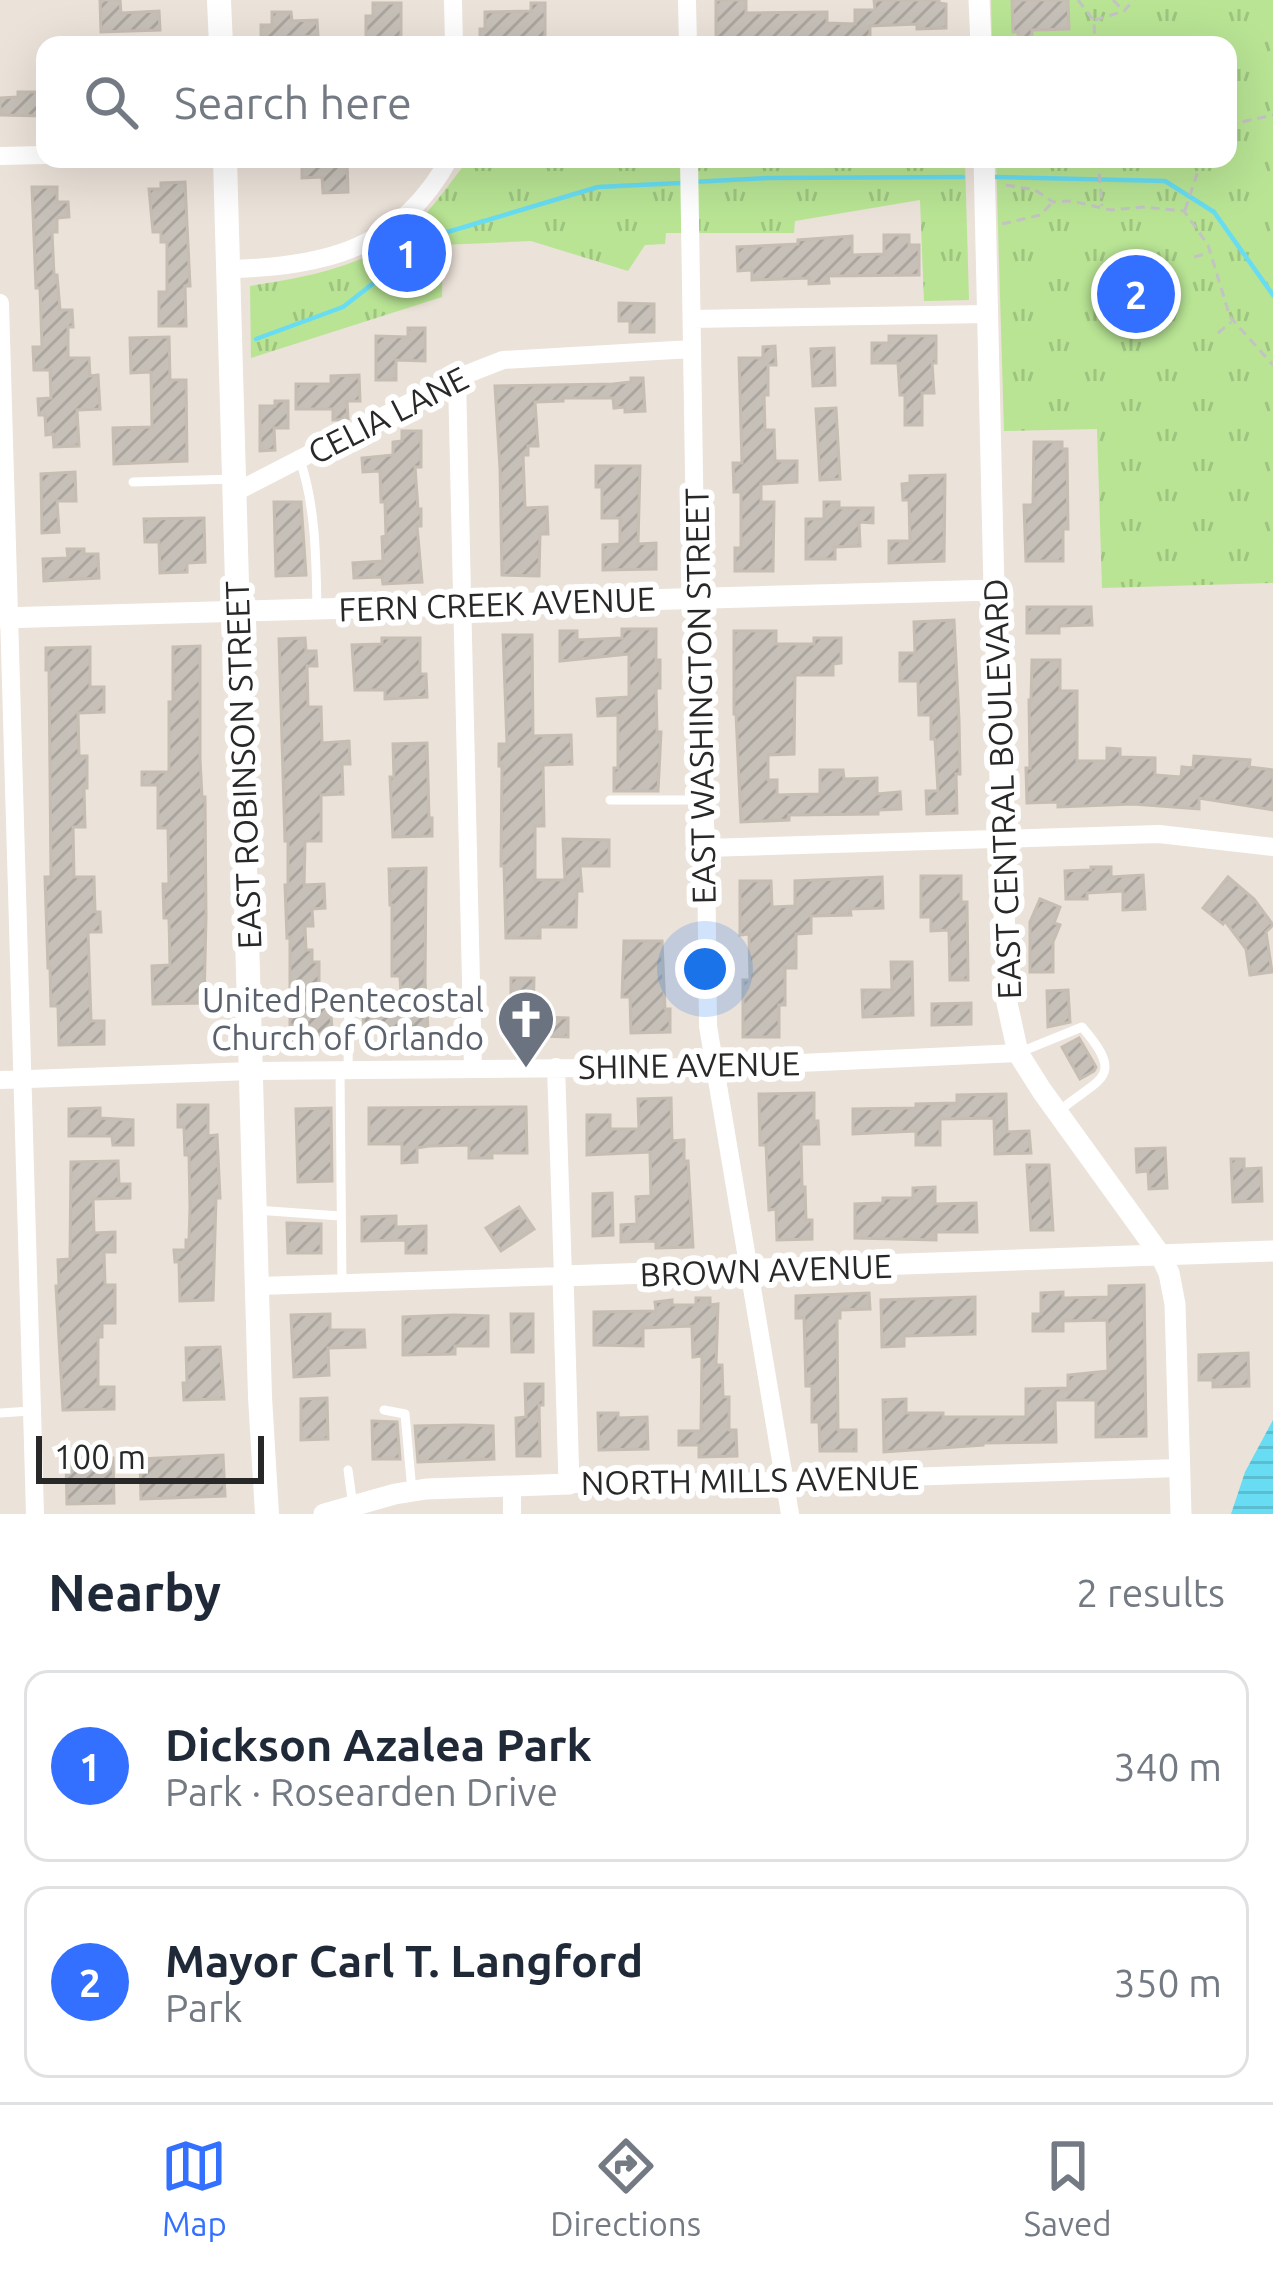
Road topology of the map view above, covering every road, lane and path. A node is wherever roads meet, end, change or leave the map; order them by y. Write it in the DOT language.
graph roads {
  1 [pos="219,0"];
  2 [pos="453,0"];
  3 [pos="687,0"];
  4 [pos="979,0"];
  5 [pos="1078,0"];
  6 [pos="1113,0"];
  7 [pos="1134,0"];
  8 [pos="1126,9"];
  9 [pos="1136,14"];
  10 [pos="1094,21"];
  11 [pos="221,36"];
  12 [pos="454,36"];
  13 [pos="688,36"];
  14 [pos="981,36"];
  15 [pos="1095,36"];
  16 [pos="1273,116"];
  17 [pos="1238,123"];
  18 [pos="36,155"];
  19 [pos="0,156"];
  20 [pos="225,168"];
  21 [pos="443,168"];
  22 [pos="689,168"];
  23 [pos="984,168"];
  24 [pos="1099,168"];
  25 [pos="1200,168"];
  26 [pos="993,182"];
  27 [pos="1053,202"];
  28 [pos="1102,208"];
  29 [pos="1185,209"];
  30 [pos="994,225"];
  31 [pos="1210,252"];
  32 [pos="1194,257"];
  33 [pos="229,269"];
  34 [pos="0,303"];
  35 [pos="988,314"];
  36 [pos="692,319"];
  37 [pos="1232,320"];
  38 [pos="1218,333"];
  39 [pos="692,349"];
  40 [pos="1273,365"];
  41 [pos="457,378"];
  42 [pos="300,459"];
  43 [pos="133,482"];
  44 [pos="234,486"];
  45 [pos="994,590"];
  46 [pos="696,597"];
  47 [pos="460,604"];
  48 [pos="317,609"];
  49 [pos="239,611"];
  50 [pos="5,618"];
  51 [pos="610,800"];
  52 [pos="704,800"];
  53 [pos="1003,837"];
  54 [pos="706,848"];
  55 [pos="1273,848"];
  56 [pos="349,1002"];
  57 [pos="1018,1053"];
  58 [pos="556,1067"];
  59 [pos="714,1067"];
  60 [pos="473,1069"];
  61 [pos="344,1070"];
  62 [pos="252,1071"];
  63 [pos="22,1079"];
  64 [pos="0,1080"];
  65 [pos="1058,1112"];
  66 [pos="256,1210"];
  67 [pos="340,1216"];
  68 [pos="1273,1251"];
  69 [pos="1161,1256"];
  70 [pos="747,1271"];
  71 [pos="563,1276"];
  72 [pos="342,1283"];
  73 [pos="259,1286"];
  74 [pos="384,1410"];
  75 [pos="32,1411"];
  76 [pos="0,1412"];
  77 [pos="1179,1468"];
  78 [pos="348,1470"];
  79 [pos="785,1480"];
  80 [pos="569,1484"];
  81 [pos="512,1486"];
  82 [pos="412,1491"];
  83 [pos="353,1506"];
  84 [pos="35,1514"];
  85 [pos="267,1514"];
  86 [pos="323,1514"];
  87 [pos="512,1514"];
  88 [pos="790,1514"];
  89 [pos="1181,1514"];
  1 -- 11 [label="main road"];
  2 -- 12 [label="street"];
  3 -- 13 [label="street"];
  4 -- 14 [label="street"];
  5 -- 10 [label="path"];
  6 -- 8 [label="path"];
  7 -- 8 [label="path"];
  8 -- 9 [label="path"];
  8 -- 10 [label="path"];
  10 -- 15 [label="path"];
  16 -- 17 [label="path"];
  18 -- 19 [label="street"];
  20 -- 33 [label="main road, EAST ROBINSON STREET"];
  21 -- 33 [label="street"];
  22 -- 36 [label="street, EAST WASHINGTON STREET"];
  23 -- 35 [label="street, EAST CENTRAL BOULEVARD"];
  24 -- 28 [label="path"];
  25 -- 29 [label="path"];
  26 -- 27 [label="path"];
  27 -- 28 [label="path"];
  27 -- 30 [label="path"];
  28 -- 29 [label="path"];
  29 -- 31 [label="path"];
  31 -- 32 [label="path"];
  31 -- 37 [label="path"];
  33 -- 44 [label="main road, EAST ROBINSON STREET"];
  34 -- 50 [label="street"];
  35 -- 36 [label="street"];
  35 -- 45 [label="street, EAST CENTRAL BOULEVARD"];
  36 -- 39 [label="street, EAST WASHINGTON STREET"];
  37 -- 38 [label="path"];
  37 -- 40 [label="path"];
  39 -- 41 [label="street, CELIA LANE"];
  39 -- 46 [label="street, EAST WASHINGTON STREET"];
  41 -- 42 [label="street, CELIA LANE"];
  41 -- 47 [label="street"];
  42 -- 44 [label="street, CELIA LANE"];
  42 -- 48 [label="lane"];
  43 -- 44 [label="lane"];
  44 -- 49 [label="main road, EAST ROBINSON STREET"];
  45 -- 46 [label="street, FERN CREEK AVENUE"];
  45 -- 53 [label="street, EAST CENTRAL BOULEVARD"];
  46 -- 47 [label="street, FERN CREEK AVENUE"];
  46 -- 52 [label="street, EAST WASHINGTON STREET"];
  47 -- 48 [label="street, FERN CREEK AVENUE"];
  47 -- 60 [label="street"];
  48 -- 49 [label="street, FERN CREEK AVENUE"];
  49 -- 50 [label="street, FERN CREEK AVENUE"];
  49 -- 62 [label="main road, EAST ROBINSON STREET"];
  50 -- 63 [label="street"];
  51 -- 52 [label="lane"];
  52 -- 54 [label="street, EAST WASHINGTON STREET"];
  53 -- 54 [label="street"];
  53 -- 55 [label="street"];
  53 -- 57 [label="street, EAST CENTRAL BOULEVARD"];
  54 -- 59 [label="street, EAST WASHINGTON STREET"];
  56 -- 61 [label="lane"];
  57 -- 59 [label="street, SHINE AVENUE"];
  57 -- 65 [label="street, EAST CENTRAL BOULEVARD"];
  57 -- 65 [label="lane"];
  58 -- 59 [label="street, SHINE AVENUE"];
  58 -- 60 [label="street, SHINE AVENUE"];
  58 -- 71 [label="street"];
  59 -- 70 [label="street, EAST WASHINGTON STREET"];
  60 -- 61 [label="street, SHINE AVENUE"];
  61 -- 62 [label="street, SHINE AVENUE"];
  61 -- 67 [label="lane"];
  62 -- 63 [label="street, SHINE AVENUE"];
  62 -- 66 [label="main road, EAST ROBINSON STREET"];
  63 -- 64 [label="street, SHINE AVENUE"];
  63 -- 75 [label="street"];
  65 -- 69 [label="street, EAST CENTRAL BOULEVARD"];
  66 -- 67 [label="lane"];
  66 -- 73 [label="main road, EAST ROBINSON STREET"];
  67 -- 72 [label="lane"];
  68 -- 69 [label="street, BROWN AVENUE"];
  69 -- 70 [label="street, BROWN AVENUE"];
  69 -- 77 [label="street, EAST CENTRAL BOULEVARD"];
  70 -- 71 [label="street, BROWN AVENUE"];
  70 -- 79 [label="street, EAST WASHINGTON STREET"];
  71 -- 72 [label="street, BROWN AVENUE"];
  71 -- 80 [label="street"];
  72 -- 73 [label="street, BROWN AVENUE"];
  73 -- 85 [label="main road, EAST ROBINSON STREET"];
  74 -- 82 [label="lane"];
  75 -- 76 [label="lane"];
  75 -- 84 [label="street"];
  77 -- 79 [label="street, NORTH MILLS AVENUE"];
  77 -- 89 [label="street, EAST CENTRAL BOULEVARD"];
  78 -- 83 [label="lane"];
  79 -- 80 [label="street, NORTH MILLS AVENUE"];
  79 -- 88 [label="street, EAST WASHINGTON STREET"];
  80 -- 81 [label="street, NORTH MILLS AVENUE"];
  81 -- 82 [label="street, NORTH MILLS AVENUE"];
  81 -- 87 [label="street"];
  82 -- 83 [label="street, NORTH MILLS AVENUE"];
  83 -- 86 [label="street, NORTH MILLS AVENUE"];
}
